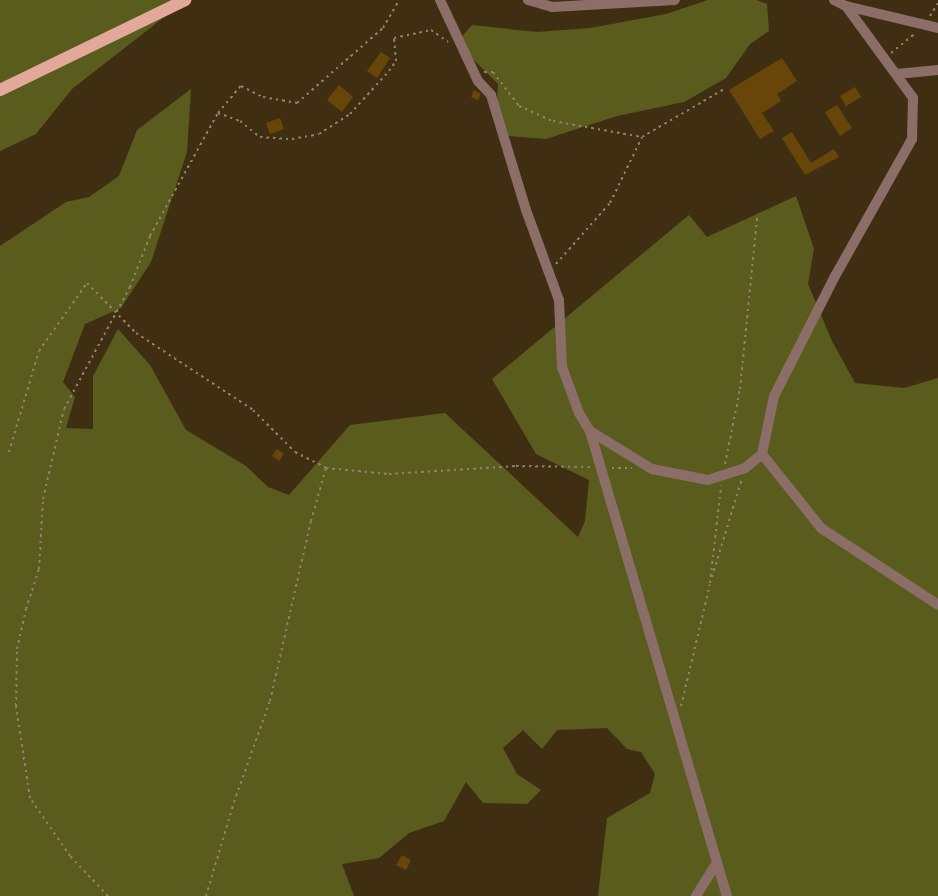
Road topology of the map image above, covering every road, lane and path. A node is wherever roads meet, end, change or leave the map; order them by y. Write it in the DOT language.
graph roads {
  1 [pos="185,0"];
  2 [pos="398,0"];
  3 [pos="440,0"];
  4 [pos="528,0"];
  5 [pos="675,0"];
  6 [pos="834,0"];
  7 [pos="846,6"];
  8 [pos="938,28"];
  9 [pos="452,47"];
  10 [pos="938,70"];
  11 [pos="474,72"];
  12 [pos="897,74"];
  13 [pos="724,89"];
  14 [pos="0,90"];
  15 [pos="218,113"];
  16 [pos="642,137"];
  17 [pos="757,218"];
  18 [pos="548,273"];
  19 [pos="116,313"];
  20 [pos="590,431"];
  21 [pos="9,452"];
  22 [pos="762,454"];
  23 [pos="598,467"];
  24 [pos="326,468"];
  25 [pos="634,468"];
  26 [pos="745,468"];
  27 [pos="722,476"];
  28 [pos="710,583"];
  29 [pos="938,605"];
  30 [pos="681,709"];
  31 [pos="717,862"];
  32 [pos="108,896"];
  33 [pos="206,896"];
  34 [pos="696,896"];
  35 [pos="727,896"];
  1 -- 14 [label="main road"];
  2 -- 15 [label="path"];
  3 -- 11 [label="street"];
  4 -- 5 [label="street"];
  6 -- 7 [label="street"];
  7 -- 8 [label="street"];
  7 -- 12 [label="street"];
  9 -- 15 [label="path"];
  10 -- 12 [label="street"];
  11 -- 16 [label="path"];
  11 -- 18 [label="street"];
  12 -- 22 [label="street"];
  13 -- 16 [label="path"];
  15 -- 19 [label="path"];
  16 -- 18 [label="path"];
  17 -- 27 [label="path"];
  18 -- 20 [label="street"];
  19 -- 21 [label="path"];
  19 -- 24 [label="path"];
  19 -- 32 [label="path"];
  20 -- 23 [label="street"];
  20 -- 27 [label="street"];
  22 -- 26 [label="street"];
  22 -- 29 [label="street"];
  23 -- 24 [label="path"];
  23 -- 25 [label="path"];
  23 -- 31 [label="street"];
  24 -- 33 [label="path"];
  26 -- 27 [label="street"];
  26 -- 28 [label="path"];
  27 -- 28 [label="path"];
  28 -- 30 [label="path"];
  31 -- 34 [label="street"];
  31 -- 35 [label="street"];
}
